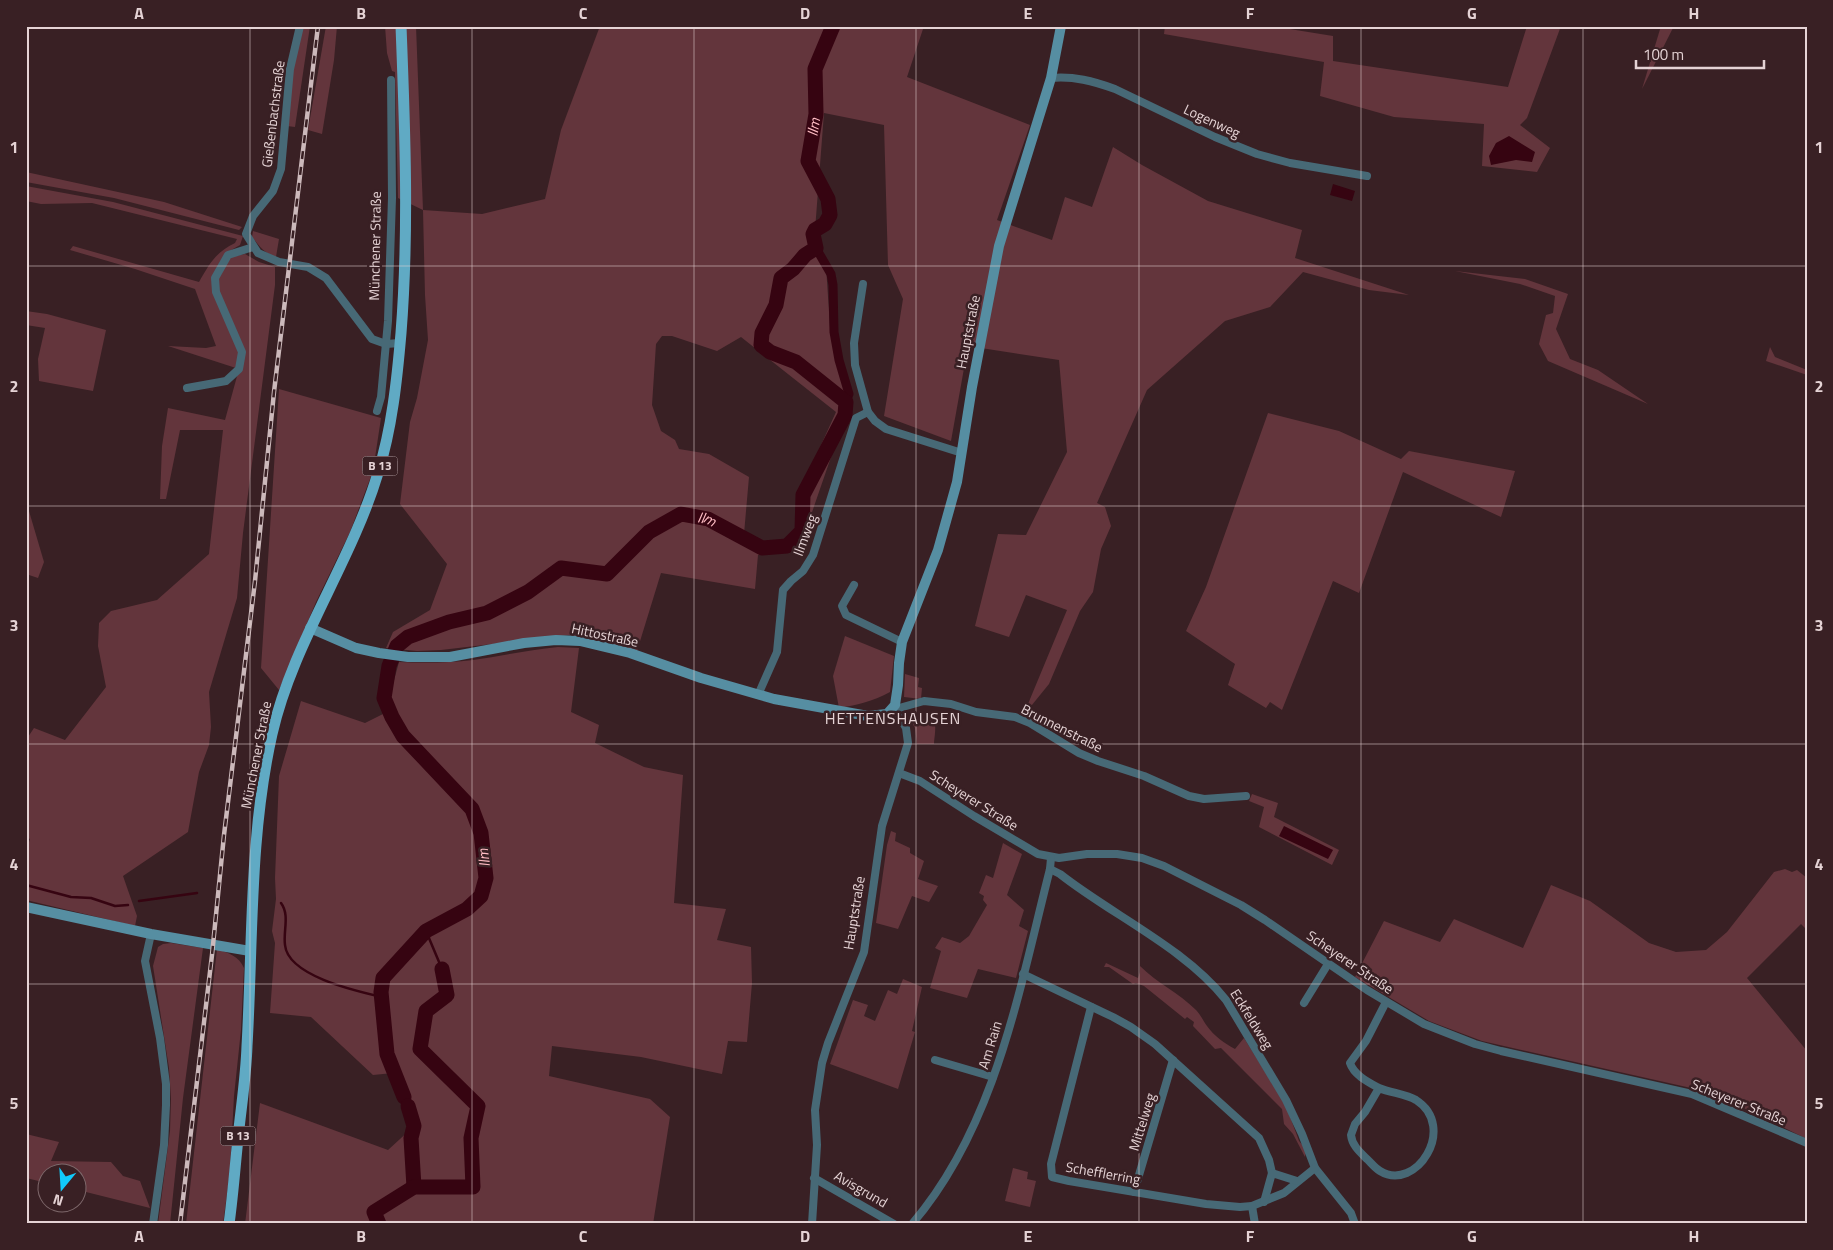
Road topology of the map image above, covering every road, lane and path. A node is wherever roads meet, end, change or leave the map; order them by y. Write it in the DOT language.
graph roads {
  1 [pos="300,26"];
  2 [pos="401,26"];
  3 [pos="1061,26"];
  4 [pos="1051,78"];
  5 [pos="391,80"];
  6 [pos="1367,176"];
  7 [pos="253,246"];
  8 [pos="864,284"];
  9 [pos="400,343"];
  10 [pos="386,344"];
  11 [pos="187,388"];
  12 [pos="377,411"];
  13 [pos="868,412"];
  14 [pos="962,453"];
  15 [pos="854,585"];
  16 [pos="310,628"];
  17 [pos="902,642"];
  18 [pos="758,695"];
  19 [pos="892,710"];
  20 [pos="899,772"];
  21 [pos="1246,796"];
  22 [pos="1051,858"];
  23 [pos="1050,869"];
  24 [pos="26,907"];
  25 [pos="151,934"];
  26 [pos="250,951"];
  27 [pos="1328,964"];
  28 [pos="1023,974"];
  29 [pos="1386,1002"];
  30 [pos="1304,1003"];
  31 [pos="1091,1007"];
  32 [pos="935,1060"];
  33 [pos="1173,1060"];
  34 [pos="993,1077"];
  35 [pos="1379,1088"];
  36 [pos="1807,1144"];
  37 [pos="1315,1168"];
  38 [pos="1272,1173"];
  39 [pos="814,1178"];
  40 [pos="1298,1181"];
  41 [pos="1134,1192"];
  42 [pos="1264,1202"];
  43 [pos="1252,1206"];
  44 [pos="153,1224"];
  45 [pos="228,1224"];
  46 [pos="812,1224"];
  47 [pos="894,1224"];
  48 [pos="912,1224"];
  49 [pos="1255,1224"];
  50 [pos="1355,1224"];
  1 -- 7 [label="street, Gießenbachstraße"];
  2 -- 9 [label="main road, B 13"];
  3 -- 4 [label="street, Hauptstraße"];
  4 -- 6 [label="street, Logenweg"];
  4 -- 14 [label="street, Hauptstraße"];
  5 -- 10 [label="street, Münchener Straße"];
  7 -- 10 [label="street"];
  7 -- 11 [label="street"];
  8 -- 13 [label="street"];
  9 -- 10 [label="street"];
  9 -- 16 [label="main road, Münchener Straße / B 13"];
  10 -- 12 [label="street, Münchener Straße"];
  13 -- 14 [label="street"];
  13 -- 18 [label="street, Ilmweg"];
  14 -- 17 [label="street, Hauptstraße"];
  15 -- 17 [label="street"];
  16 -- 18 [label="street, Hittostraße"];
  16 -- 26 [label="main road, Münchener Straße / B 13"];
  17 -- 19 [label="street, Hauptstraße"];
  18 -- 19 [label="street, Hittostraße"];
  19 -- 20 [label="street, Hauptstraße"];
  19 -- 21 [label="street, Brunnenstraße"];
  20 -- 22 [label="street, Scheyerer Straße"];
  20 -- 39 [label="street, Hauptstraße"];
  22 -- 23 [label="street, Am Rain"];
  22 -- 27 [label="street, Scheyerer Straße"];
  23 -- 28 [label="street, Am Rain"];
  23 -- 37 [label="street, Eckfeldweg"];
  24 -- 25 [label="street"];
  25 -- 26 [label="street"];
  25 -- 44 [label="street"];
  26 -- 45 [label="main road, Münchener Straße / B 13"];
  27 -- 29 [label="street, Scheyerer Straße"];
  27 -- 30 [label="street"];
  28 -- 31 [label="street"];
  28 -- 34 [label="street, Am Rain"];
  29 -- 35 [label="street"];
  29 -- 36 [label="street, Scheyerer Straße"];
  31 -- 33 [label="street"];
  31 -- 41 [label="street, Schefflerring"];
  32 -- 34 [label="street"];
  33 -- 38 [label="street"];
  33 -- 41 [label="street, Mittelweg"];
  34 -- 48 [label="street, Am Rain"];
  35 -- 35 [label="street"];
  37 -- 40 [label="street, Schefflerring"];
  37 -- 50 [label="street, Eckfeldweg"];
  38 -- 40 [label="street"];
  38 -- 42 [label="street"];
  39 -- 46 [label="street, Hauptstraße"];
  39 -- 47 [label="street, Avisgrund"];
  40 -- 42 [label="street, Schefflerring"];
  41 -- 43 [label="street, Schefflerring"];
  42 -- 43 [label="street, Schefflerring"];
  43 -- 49 [label="street"];
}
